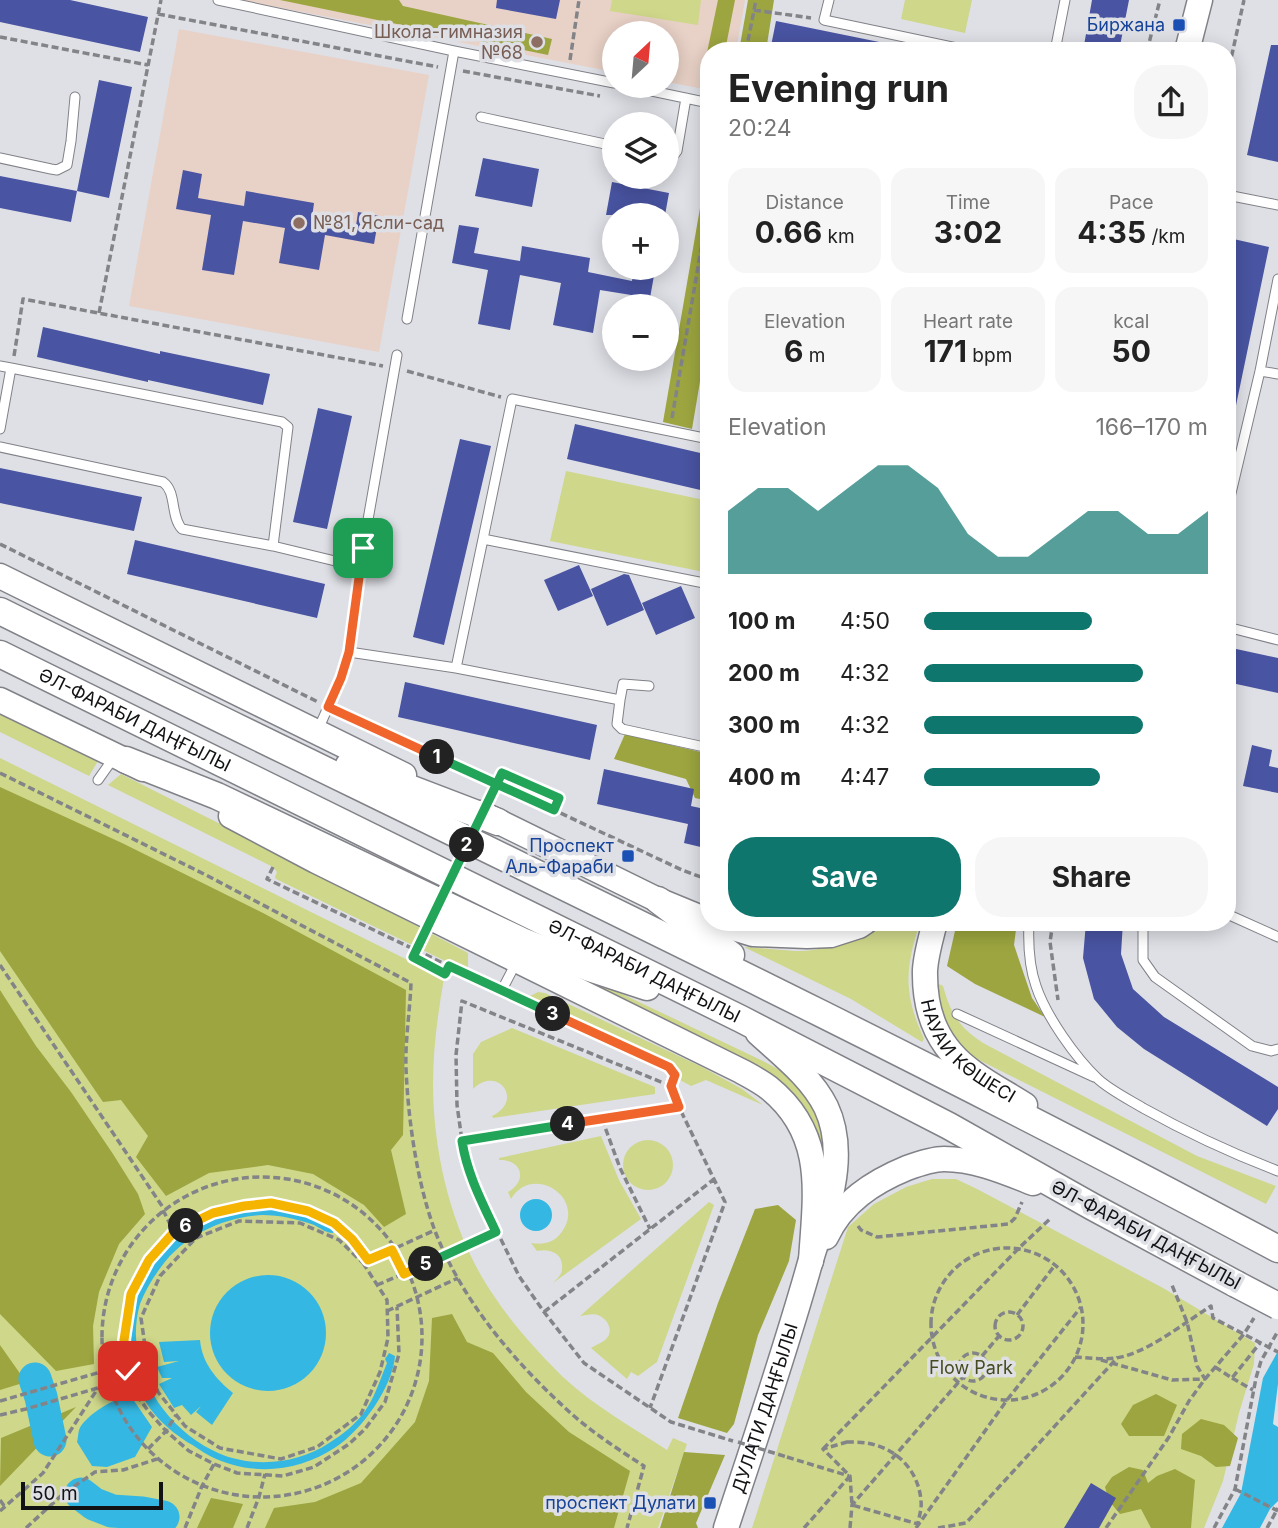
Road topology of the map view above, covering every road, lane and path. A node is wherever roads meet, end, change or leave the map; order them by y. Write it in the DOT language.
graph roads {
  1 [pos="161,0"];
  2 [pos="218,0"];
  3 [pos="579,0"];
  4 [pos="756,0"];
  5 [pos="829,0"];
  6 [pos="1065,0"];
  7 [pos="1160,0"];
  8 [pos="1200,0"];
  9 [pos="1244,0"];
  10 [pos="754,10"];
  11 [pos="158,14"];
  12 [pos="824,20"];
  13 [pos="0,37"];
  14 [pos="748,42"];
  15 [pos="928,42"];
  16 [pos="1057,42"];
  17 [pos="1149,42"];
  18 [pos="1190,42"];
  19 [pos="1235,42"];
  20 [pos="454,51"];
  21 [pos="148,65"];
  22 [pos="451,69"];
  23 [pos="569,73"];
  24 [pos="602,80"];
  25 [pos="602,96"];
  26 [pos="75,97"];
  27 [pos="679,97"];
  28 [pos="686,98"];
  29 [pos="700,101"];
  30 [pos="481,117"];
  31 [pos="679,139"];
  32 [pos="602,143"];
  33 [pos="0,159"];
  34 [pos="1236,197"];
  35 [pos="1278,205"];
  36 [pos="700,256"];
  37 [pos="1278,279"];
  38 [pos="99,313"];
  39 [pos="407,319"];
  40 [pos="397,355"];
  41 [pos="0,366"];
  42 [pos="395,368"];
  43 [pos="11,369"];
  44 [pos="1260,370"];
  45 [pos="1278,374"];
  46 [pos="512,399"];
  47 [pos="0,429"];
  48 [pos="670,431"];
  49 [pos="700,437"];
  50 [pos="0,447"];
  51 [pos="1236,472"];
  52 [pos="483,539"];
  53 [pos="0,544"];
  54 [pos="273,545"];
  55 [pos="360,567"];
  56 [pos="0,576"];
  57 [pos="700,582"];
  58 [pos="0,611"];
  59 [pos="1236,630"];
  60 [pos="1278,640"];
  61 [pos="349,652"];
  62 [pos="0,654"];
  63 [pos="456,668"];
  64 [pos="649,686"];
  65 [pos="0,700"];
  66 [pos="620,700"];
  67 [pos="185,702"];
  68 [pos="328,707"];
  69 [pos="317,732"];
  70 [pos="700,746"];
  71 [pos="121,757"];
  72 [pos="0,773"];
  73 [pos="98,780"];
  74 [pos="554,810"];
  75 [pos="498,822"];
  76 [pos="273,867"];
  77 [pos="700,877"];
  78 [pos="658,900"];
  79 [pos="700,917"];
  80 [pos="1236,918"];
  81 [pos="743,931"];
  82 [pos="843,931"];
  83 [pos="933,931"];
  84 [pos="1028,931"];
  85 [pos="1051,931"];
  86 [pos="1143,931"];
  87 [pos="1278,937"];
  88 [pos="517,960"];
  89 [pos="0,965"];
  90 [pos="449,966"];
  91 [pos="504,990"];
  92 [pos="786,995"];
  93 [pos="1059,1005"];
  94 [pos="957,1014"];
  95 [pos="741,1019"];
  96 [pos="1278,1049"];
  97 [pos="1099,1079"];
  98 [pos="671,1086"];
  99 [pos="679,1107"];
  100 [pos="602,1119"];
  101 [pos="462,1141"];
  102 [pos="1118,1163"];
  103 [pos="1278,1171"];
  104 [pos="713,1180"];
  105 [pos="1023,1200"];
  106 [pos="1093,1207"];
  107 [pos="163,1210"];
  108 [pos="1051,1218"];
  109 [pos="856,1223"];
  110 [pos="435,1230"];
  111 [pos="651,1230"];
  112 [pos="174,1232"];
  113 [pos="496,1232"];
  114 [pos="1269,1244"];
  115 [pos="1018,1248"];
  116 [pos="392,1250"];
  117 [pos="446,1256"];
  118 [pos="368,1260"];
  119 [pos="811,1261"];
  120 [pos="363,1263"];
  121 [pos="1055,1265"];
  122 [pos="404,1274"];
  123 [pos="458,1278"];
  124 [pos="377,1285"];
  125 [pos="1172,1285"];
  126 [pos="803,1289"];
  127 [pos="415,1298"];
  128 [pos="397,1307"];
  129 [pos="1081,1307"];
  130 [pos="1268,1309"];
  131 [pos="387,1311"];
  132 [pos="544,1312"];
  133 [pos="1017,1315"];
  134 [pos="1187,1322"];
  135 [pos="1278,1331"];
  136 [pos="933,1334"];
  137 [pos="1244,1334"];
  138 [pos="999,1336"];
  139 [pos="1260,1343"];
  140 [pos="1269,1347"];
  141 [pos="1278,1352"];
  142 [pos="982,1356"];
  143 [pos="1075,1357"];
  144 [pos="1118,1357"];
  145 [pos="1099,1359"];
  146 [pos="1114,1364"];
  147 [pos="1215,1367"];
  148 [pos="104,1371"];
  149 [pos="153,1378"];
  150 [pos="1205,1378"];
  151 [pos="1232,1378"];
  152 [pos="961,1379"];
  153 [pos="108,1385"];
  154 [pos="133,1385"];
  155 [pos="98,1388"];
  156 [pos="1253,1390"];
  157 [pos="1007,1400"];
  158 [pos="0,1401"];
  159 [pos="650,1408"];
  160 [pos="0,1415"];
  161 [pos="176,1415"];
  162 [pos="166,1431"];
  163 [pos="148,1449"];
  164 [pos="823,1449"];
  165 [pos="897,1454"];
  166 [pos="157,1459"];
  167 [pos="214,1464"];
  168 [pos="265,1474"];
  169 [pos="850,1476"];
  170 [pos="202,1486"];
  171 [pos="1238,1490"];
  172 [pos="259,1497"];
  173 [pos="0,1500"];
  174 [pos="852,1505"];
  175 [pos="5,1507"];
  176 [pos="1277,1510"];
  177 [pos="0,1511"];
  178 [pos="917,1526"];
  179 [pos="26,1528"];
  180 [pos="185,1528"];
  181 [pos="247,1528"];
  182 [pos="627,1528"];
  183 [pos="726,1528"];
  184 [pos="804,1528"];
  185 [pos="850,1528"];
  186 [pos="938,1528"];
  187 [pos="1106,1528"];
  188 [pos="1214,1528"];
  189 [pos="1267,1528"];
  1 -- 11 [label="path"];
  2 -- 20 [label="lane"];
  3 -- 23 [label="path"];
  4 -- 10 [label="path"];
  5 -- 12 [label="lane"];
  6 -- 16 [label="lane"];
  7 -- 17 [label="path"];
  8 -- 18 [label="street"];
  9 -- 19 [label="path"];
  10 -- 12 [label="path"];
  10 -- 14 [label="path"];
  11 -- 21 [label="path"];
  11 -- 22 [label="path"];
  12 -- 15 [label="lane"];
  13 -- 21 [label="path"];
  20 -- 22 [label="lane"];
  20 -- 23 [label="lane"];
  21 -- 38 [label="path"];
  22 -- 25 [label="path"];
  22 -- 39 [label="lane"];
  23 -- 24 [label="lane"];
  26 -- 33 [label="lane"];
  27 -- 28 [label="lane"];
  28 -- 29 [label="lane"];
  28 -- 31 [label="lane"];
  30 -- 32 [label="lane"];
  34 -- 35 [label="lane"];
  36 -- 48 [label="path"];
  37 -- 44 [label="lane"];
  38 -- 42 [label="path"];
  38 -- 43 [label="path"];
  40 -- 42 [label="lane"];
  41 -- 43 [label="lane"];
  42 -- 46 [label="path"];
  42 -- 55 [label="lane"];
  43 -- 47 [label="lane"];
  43 -- 54 [label="lane"];
  44 -- 45 [label="lane"];
  44 -- 51 [label="lane"];
  46 -- 48 [label="lane"];
  46 -- 52 [label="lane"];
  48 -- 49 [label="lane"];
  50 -- 54 [label="lane"];
  52 -- 57 [label="lane"];
  52 -- 63 [label="lane"];
  53 -- 68 [label="path"];
  54 -- 55 [label="lane"];
  55 -- 61 [label="lane"];
  56 -- 69 [label="street"];
  58 -- 67 [label="main road"];
  59 -- 60 [label="lane"];
  61 -- 63 [label="lane"];
  61 -- 68 [label="lane"];
  62 -- 95 [label="main road, ӘЛ-ФАРАБИ ДАҢҒЫЛЫ"];
  63 -- 66 [label="lane"];
  64 -- 66 [label="lane"];
  65 -- 71 [label="street"];
  66 -- 70 [label="lane"];
  67 -- 75 [label="main road"];
  67 -- 92 [label="main road"];
  68 -- 69 [label="lane"];
  68 -- 74 [label="path"];
  69 -- 75 [label="street"];
  71 -- 73 [label="lane"];
  71 -- 88 [label="street"];
  71 -- 95 [label="main road"];
  72 -- 110 [label="path"];
  74 -- 77 [label="path"];
  74 -- 90 [label="path, bridge"];
  75 -- 78 [label="street"];
  76 -- 90 [label="path"];
  78 -- 79 [label="street"];
  78 -- 92 [label="main road"];
  80 -- 87 [label="lane"];
  81 -- 82 [label="street"];
  83 -- 102 [label="street, НАУАИ КӨШЕСІ"];
  84 -- 97 [label="lane"];
  85 -- 93 [label="path"];
  86 -- 96 [label="lane"];
  88 -- 91 [label="lane"];
  88 -- 119 [label="street"];
  89 -- 107 [label="path"];
  90 -- 91 [label="path"];
  91 -- 98 [label="path"];
  92 -- 102 [label="main road"];
  94 -- 97 [label="lane"];
  95 -- 106 [label="main road, ӘЛ-ФАРАБИ ДАҢҒЫЛЫ"];
  95 -- 119 [label="street"];
  97 -- 103 [label="lane"];
  98 -- 99 [label="path"];
  98 -- 101 [label="path"];
  99 -- 100 [label="path"];
  99 -- 104 [label="path"];
  100 -- 101 [label="path"];
  100 -- 111 [label="path"];
  101 -- 113 [label="path"];
  102 -- 114 [label="main road"];
  104 -- 111 [label="path"];
  104 -- 159 [label="path"];
  105 -- 109 [label="path"];
  106 -- 126 [label="street"];
  106 -- 130 [label="main road, ӘЛ-ФАРАБИ ДАҢҒЫЛЫ, bridge"];
  107 -- 112 [label="path"];
  107 -- 116 [label="path"];
  107 -- 148 [label="path"];
  108 -- 115 [label="path"];
  110 -- 116 [label="path"];
  110 -- 117 [label="path"];
  111 -- 132 [label="path"];
  112 -- 118 [label="path"];
  112 -- 154 [label="path"];
  113 -- 117 [label="path"];
  113 -- 132 [label="path"];
  115 -- 121 [label="path"];
  115 -- 136 [label="path"];
  115 -- 136 [label="path"];
  116 -- 118 [label="path"];
  116 -- 122 [label="path"];
  117 -- 122 [label="path"];
  117 -- 123 [label="path"];
  118 -- 120 [label="path"];
  119 -- 126 [label="street"];
  120 -- 124 [label="path"];
  120 -- 149 [label="path"];
  121 -- 129 [label="path"];
  121 -- 133 [label="path"];
  122 -- 124 [label="path"];
  122 -- 127 [label="path"];
  123 -- 127 [label="path"];
  123 -- 182 [label="path"];
  124 -- 131 [label="path"];
  125 -- 134 [label="path"];
  126 -- 183 [label="street, ДУЛАТИ ДАҢҒЫЛЫ"];
  127 -- 128 [label="path"];
  127 -- 172 [label="path"];
  128 -- 131 [label="path"];
  128 -- 168 [label="path"];
  129 -- 143 [label="path"];
  129 -- 157 [label="path"];
  130 -- 137 [label="path"];
  131 -- 161 [label="path"];
  132 -- 159 [label="path"];
  133 -- 138 [label="path"];
  133 -- 138 [label="path"];
  134 -- 137 [label="path"];
  134 -- 144 [label="path"];
  134 -- 150 [label="path"];
  135 -- 140 [label="path"];
  136 -- 152 [label="path"];
  136 -- 164 [label="path"];
  137 -- 139 [label="path"];
  137 -- 147 [label="path"];
  138 -- 142 [label="path"];
  139 -- 140 [label="path"];
  139 -- 151 [label="path"];
  140 -- 141 [label="path"];
  140 -- 156 [label="path"];
  142 -- 152 [label="path"];
  142 -- 152 [label="path"];
  143 -- 145 [label="path"];
  143 -- 157 [label="path"];
  144 -- 145 [label="path"];
  144 -- 146 [label="path"];
  145 -- 146 [label="path"];
  146 -- 150 [label="path"];
  146 -- 186 [label="path"];
  147 -- 150 [label="path"];
  147 -- 151 [label="path"];
  148 -- 153 [label="path"];
  148 -- 158 [label="path"];
  149 -- 154 [label="path"];
  149 -- 161 [label="path"];
  150 -- 187 [label="path"];
  151 -- 156 [label="path"];
  152 -- 157 [label="path"];
  152 -- 165 [label="path"];
  153 -- 154 [label="path"];
  153 -- 155 [label="path"];
  153 -- 163 [label="path"];
  154 -- 162 [label="path"];
  155 -- 160 [label="path"];
  155 -- 175 [label="path"];
  156 -- 171 [label="path"];
  157 -- 178 [label="path"];
  159 -- 169 [label="path, bridge"];
  161 -- 162 [label="path"];
  162 -- 163 [label="path"];
  162 -- 167 [label="path"];
  163 -- 166 [label="path"];
  164 -- 165 [label="path"];
  164 -- 169 [label="path"];
  165 -- 174 [label="path"];
  165 -- 178 [label="path"];
  166 -- 170 [label="path"];
  166 -- 179 [label="path"];
  167 -- 168 [label="path"];
  167 -- 170 [label="path"];
  168 -- 172 [label="path"];
  169 -- 174 [label="path"];
  169 -- 184 [label="path"];
  170 -- 172 [label="path"];
  170 -- 180 [label="path"];
  171 -- 176 [label="path"];
  171 -- 188 [label="path"];
  172 -- 181 [label="path"];
  173 -- 175 [label="path"];
  174 -- 178 [label="path"];
  174 -- 185 [label="path"];
  175 -- 177 [label="path"];
  176 -- 189 [label="path"];
}
